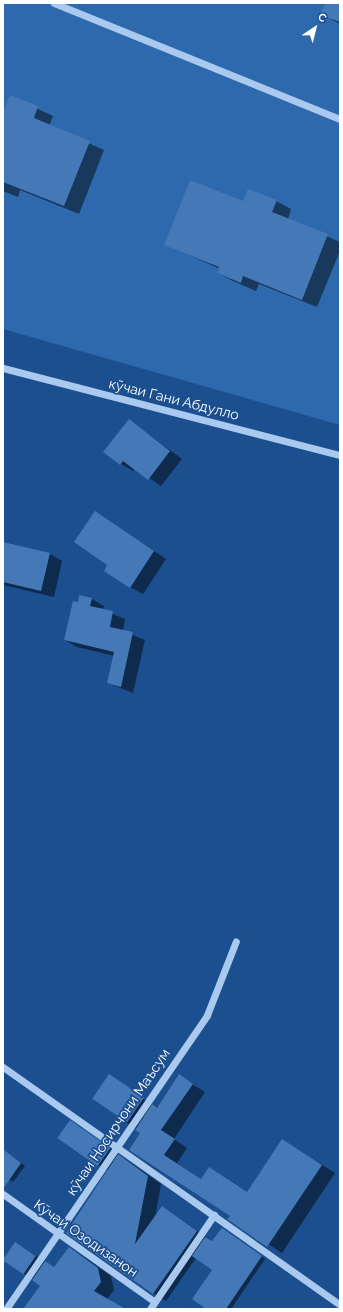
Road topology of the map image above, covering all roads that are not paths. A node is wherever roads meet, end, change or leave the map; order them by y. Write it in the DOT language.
graph roads {
  1 [pos="54,3"];
  2 [pos="340,118"];
  3 [pos="3,368"];
  4 [pos="340,455"];
  5 [pos="236,941"];
  6 [pos="3,1067"];
  7 [pos="117,1147"];
  8 [pos="3,1194"];
  9 [pos="214,1215"];
  10 [pos="58,1234"];
  11 [pos="155,1302"];
  12 [pos="340,1305"];
  13 [pos="6,1309"];
  14 [pos="150,1309"];
  1 -- 2 [label="street"];
  3 -- 4 [label="street, кӯчаи Гани Абдулло"];
  5 -- 7 [label="street, кӯчаи Носирчони Маъсум"];
  6 -- 7 [label="street"];
  7 -- 9 [label="street"];
  7 -- 10 [label="street, кӯчаи Носирчони Маъсум"];
  8 -- 10 [label="street, Кӯчаи Озодизанон"];
  9 -- 11 [label="street"];
  9 -- 12 [label="street"];
  10 -- 11 [label="street, Кӯчаи Озодизанон"];
  10 -- 13 [label="street, кӯчаи Носирчони Маъсум"];
  11 -- 14 [label="street"];
}
